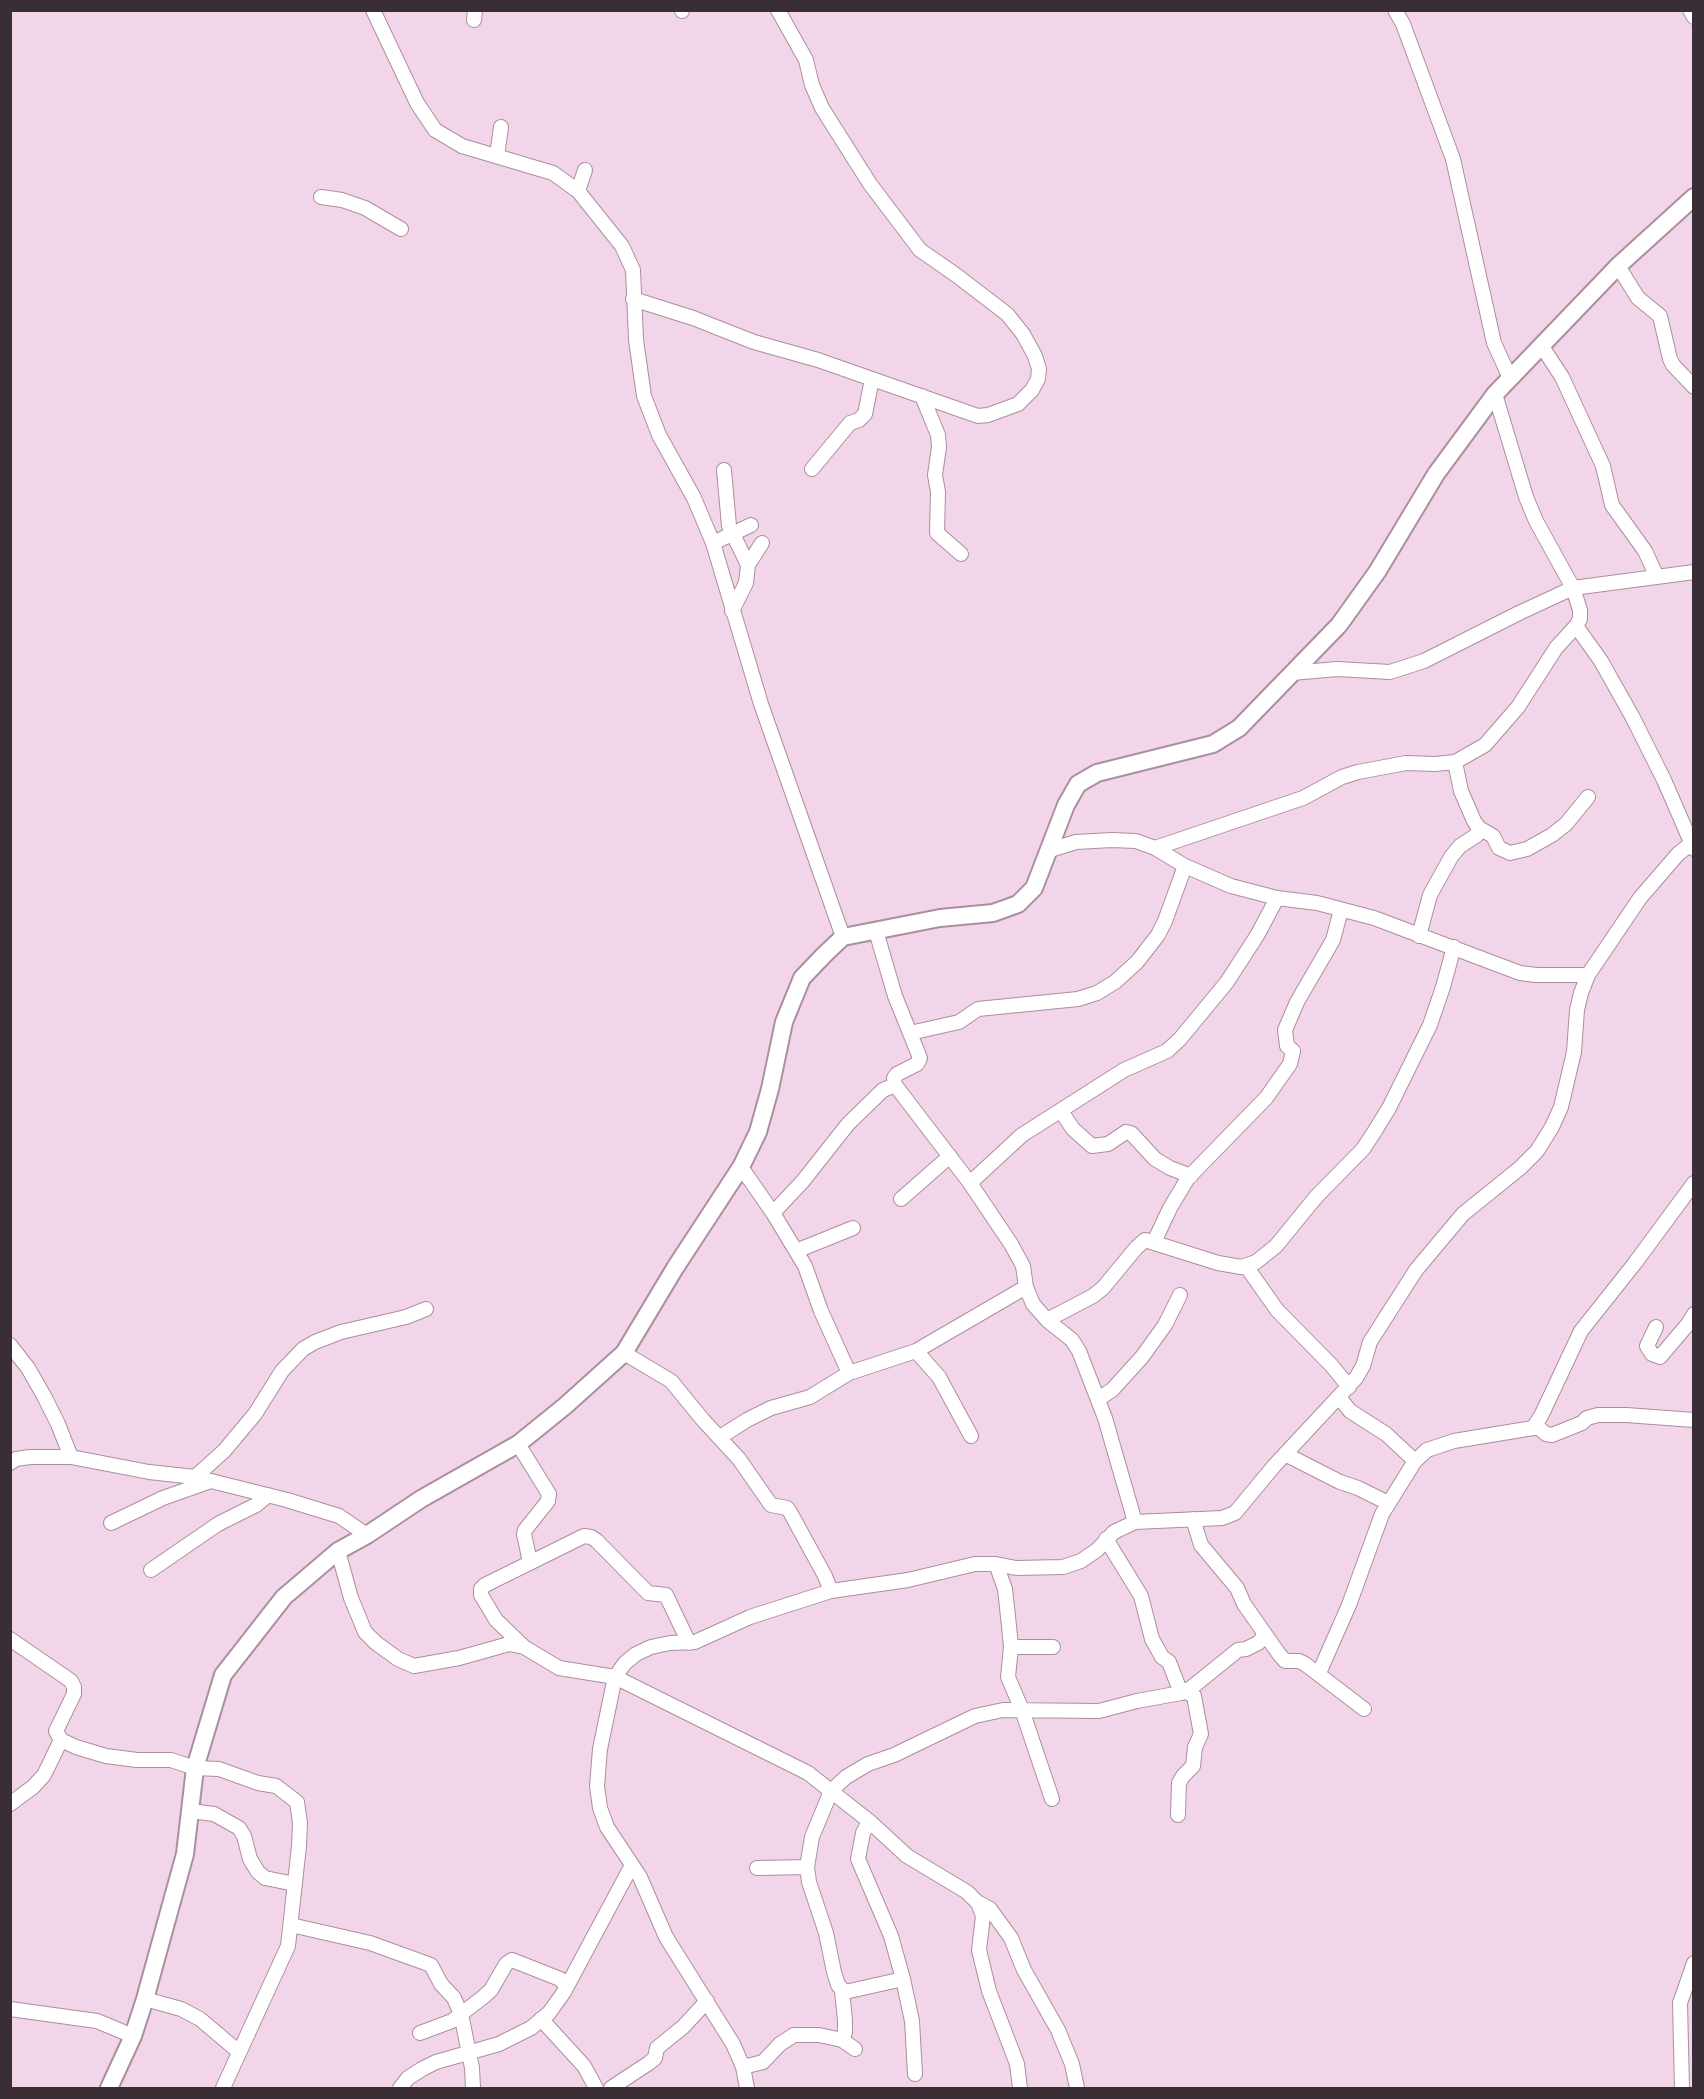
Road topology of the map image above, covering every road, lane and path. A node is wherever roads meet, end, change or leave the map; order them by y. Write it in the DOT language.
graph roads {
  1 [pos="373,10"];
  2 [pos="778,10"];
  3 [pos="1395,10"];
  4 [pos="1690,10"];
  5 [pos="1694,17"];
  6 [pos="501,127"];
  7 [pos="497,156"];
  8 [pos="585,170"];
  9 [pos="578,191"];
  10 [pos="321,196"];
  11 [pos="1694,197"];
  12 [pos="401,229"];
  13 [pos="1617,266"];
  14 [pos="633,299"];
  15 [pos="1541,345"];
  16 [pos="1510,378"];
  17 [pos="872,379"];
  18 [pos="1694,387"];
  19 [pos="1495,394"];
  20 [pos="922,396"];
  21 [pos="724,470"];
  22 [pos="812,470"];
  23 [pos="751,525"];
  24 [pos="733,534"];
  25 [pos="713,543"];
  26 [pos="762,543"];
  27 [pos="962,554"];
  28 [pos="748,565"];
  29 [pos="1694,572"];
  30 [pos="1657,577"];
  31 [pos="1573,588"];
  32 [pos="732,611"];
  33 [pos="1576,626"];
  34 [pos="1292,673"];
  35 [pos="1455,762"];
  36 [pos="1588,796"];
  37 [pos="1479,828"];
  38 [pos="1692,845"];
  39 [pos="1155,848"];
  40 [pos="1050,850"];
  41 [pos="1185,866"];
  42 [pos="1277,898"];
  43 [pos="1341,910"];
  44 [pos="876,931"];
  45 [pos="1419,936"];
  46 [pos="843,937"];
  47 [pos="1454,947"];
  48 [pos="1588,975"];
  49 [pos="910,1033"];
  50 [pos="895,1085"];
  51 [pos="1061,1111"];
  52 [pos="950,1156"];
  53 [pos="741,1167"];
  54 [pos="1191,1176"];
  55 [pos="970,1183"];
  56 [pos="1694,1183"];
  57 [pos="901,1199"];
  58 [pos="773,1213"];
  59 [pos="853,1228"];
  60 [pos="1154,1242"];
  61 [pos="796,1251"];
  62 [pos="1246,1266"];
  63 [pos="1026,1287"];
  64 [pos="1180,1295"];
  65 [pos="426,1309"];
  66 [pos="1694,1314"];
  67 [pos="1047,1320"];
  68 [pos="1656,1327"];
  69 [pos="10,1345"];
  70 [pos="916,1351"];
  71 [pos="624,1353"];
  72 [pos="849,1373"];
  73 [pos="1344,1392"];
  74 [pos="1098,1399"];
  75 [pos="1694,1420"];
  76 [pos="1533,1428"];
  77 [pos="971,1436"];
  78 [pos="720,1437"];
  79 [pos="518,1443"];
  80 [pos="1285,1454"];
  81 [pos="70,1457"];
  82 [pos="1416,1461"];
  83 [pos="10,1463"];
  84 [pos="195,1477"];
  85 [pos="211,1481"];
  86 [pos="268,1496"];
  87 [pos="1388,1503"];
  88 [pos="1192,1519"];
  89 [pos="1135,1521"];
  90 [pos="111,1523"];
  91 [pos="367,1535"];
  92 [pos="1106,1539"];
  93 [pos="338,1551"];
  94 [pos="530,1562"];
  95 [pos="996,1564"];
  96 [pos="151,1570"];
  97 [pos="831,1591"];
  98 [pos="1263,1634"];
  99 [pos="10,1639"];
  100 [pos="688,1643"];
  101 [pos="524,1647"];
  102 [pos="1011,1647"];
  103 [pos="1053,1647"];
  104 [pos="1320,1673"];
  105 [pos="615,1677"];
  106 [pos="1183,1692"];
  107 [pos="1364,1709"];
  108 [pos="1022,1710"];
  109 [pos="61,1740"];
  110 [pos="195,1768"];
  111 [pos="831,1791"];
  112 [pos="1052,1799"];
  113 [pos="10,1804"];
  114 [pos="190,1811"];
  115 [pos="1178,1815"];
  116 [pos="869,1821"];
  117 [pos="632,1865"];
  118 [pos="807,1867"];
  119 [pos="757,1868"];
  120 [pos="295,1884"];
  121 [pos="978,1903"];
  122 [pos="291,1925"];
  123 [pos="1694,1963"];
  124 [pos="903,1979"];
  125 [pos="567,1986"];
  126 [pos="842,1991"];
  127 [pos="146,1999"];
  128 [pos="707,2001"];
  129 [pos="10,2009"];
  130 [pos="461,2014"];
  131 [pos="542,2019"];
  132 [pos="420,2033"];
  133 [pos="133,2036"];
  134 [pos="842,2040"];
  135 [pos="855,2049"];
  136 [pos="239,2052"];
  137 [pos="469,2053"];
  138 [pos="743,2067"];
  139 [pos="915,2074"];
  140 [pos="109,2088"];
  141 [pos="223,2088"];
  142 [pos="400,2088"];
  143 [pos="473,2088"];
  144 [pos="596,2088"];
  145 [pos="611,2088"];
  146 [pos="747,2088"];
  147 [pos="1020,2088"];
  148 [pos="1077,2088"];
  149 [pos="1682,2088"];
  1 -- 7 [label="street"];
  2 -- 20 [label="street"];
  3 -- 16 [label="street"];
  4 -- 5 [label="street"];
  6 -- 7 [label="street"];
  7 -- 9 [label="street"];
  8 -- 9 [label="street"];
  9 -- 14 [label="street"];
  10 -- 12 [label="street"];
  11 -- 13 [label="main road"];
  13 -- 15 [label="main road"];
  13 -- 18 [label="street"];
  14 -- 17 [label="street"];
  14 -- 25 [label="street"];
  15 -- 16 [label="main road"];
  15 -- 30 [label="street"];
  16 -- 19 [label="main road"];
  17 -- 20 [label="street"];
  17 -- 22 [label="street"];
  19 -- 31 [label="street"];
  19 -- 34 [label="main road"];
  20 -- 27 [label="street"];
  21 -- 24 [label="street"];
  23 -- 24 [label="street"];
  24 -- 25 [label="street"];
  24 -- 28 [label="street"];
  25 -- 32 [label="street"];
  26 -- 28 [label="street"];
  28 -- 32 [label="street"];
  29 -- 30 [label="street"];
  30 -- 31 [label="street"];
  31 -- 33 [label="street"];
  31 -- 34 [label="street"];
  32 -- 46 [label="street"];
  33 -- 35 [label="street"];
  33 -- 38 [label="street"];
  34 -- 40 [label="main road"];
  35 -- 37 [label="street"];
  35 -- 39 [label="street"];
  36 -- 37 [label="street"];
  37 -- 45 [label="street"];
  38 -- 48 [label="street"];
  39 -- 40 [label="street"];
  39 -- 41 [label="street"];
  40 -- 44 [label="main road"];
  41 -- 42 [label="street"];
  41 -- 49 [label="street"];
  42 -- 43 [label="street"];
  42 -- 51 [label="street"];
  43 -- 45 [label="street"];
  43 -- 54 [label="street"];
  44 -- 46 [label="main road"];
  44 -- 49 [label="street"];
  45 -- 47 [label="street"];
  46 -- 53 [label="main road"];
  47 -- 48 [label="street"];
  47 -- 62 [label="street"];
  48 -- 73 [label="street"];
  49 -- 50 [label="street"];
  50 -- 52 [label="street"];
  50 -- 58 [label="street"];
  51 -- 54 [label="street"];
  51 -- 55 [label="street"];
  52 -- 55 [label="street"];
  52 -- 57 [label="street"];
  53 -- 58 [label="street"];
  53 -- 71 [label="main road"];
  54 -- 60 [label="street"];
  55 -- 63 [label="street"];
  56 -- 76 [label="street"];
  58 -- 61 [label="street"];
  59 -- 61 [label="street"];
  60 -- 62 [label="street"];
  60 -- 67 [label="street"];
  61 -- 72 [label="street"];
  62 -- 73 [label="street"];
  63 -- 67 [label="street"];
  63 -- 70 [label="street"];
  64 -- 74 [label="street"];
  65 -- 84 [label="street"];
  66 -- 68 [label="street"];
  67 -- 74 [label="street"];
  69 -- 81 [label="street"];
  70 -- 72 [label="street"];
  70 -- 77 [label="street"];
  71 -- 78 [label="street"];
  71 -- 79 [label="main road"];
  72 -- 78 [label="street"];
  73 -- 80 [label="street"];
  73 -- 82 [label="street"];
  74 -- 89 [label="street"];
  75 -- 76 [label="street"];
  76 -- 82 [label="street"];
  78 -- 97 [label="street"];
  79 -- 91 [label="main road"];
  79 -- 94 [label="street"];
  80 -- 87 [label="street"];
  80 -- 88 [label="street"];
  81 -- 83 [label="street"];
  81 -- 84 [label="street"];
  82 -- 87 [label="street"];
  84 -- 85 [label="street"];
  85 -- 86 [label="street"];
  85 -- 90 [label="street"];
  86 -- 91 [label="street"];
  86 -- 96 [label="street"];
  87 -- 104 [label="street"];
  88 -- 89 [label="street"];
  88 -- 98 [label="street"];
  89 -- 92 [label="street"];
  91 -- 93 [label="main road"];
  92 -- 95 [label="street"];
  92 -- 106 [label="street"];
  93 -- 101 [label="street"];
  93 -- 110 [label="main road"];
  94 -- 100 [label="street"];
  94 -- 101 [label="street"];
  95 -- 97 [label="street"];
  95 -- 102 [label="street"];
  97 -- 100 [label="street"];
  98 -- 104 [label="street"];
  98 -- 106 [label="street"];
  99 -- 109 [label="street"];
  100 -- 105 [label="street"];
  101 -- 105 [label="street"];
  102 -- 103 [label="street"];
  102 -- 108 [label="street"];
  104 -- 107 [label="street"];
  105 -- 111 [label="street"];
  105 -- 117 [label="street"];
  106 -- 108 [label="street"];
  106 -- 115 [label="street"];
  108 -- 111 [label="street"];
  108 -- 112 [label="street"];
  109 -- 110 [label="street"];
  109 -- 113 [label="street"];
  110 -- 114 [label="main road"];
  110 -- 120 [label="street"];
  111 -- 116 [label="street"];
  111 -- 118 [label="street"];
  114 -- 120 [label="street"];
  114 -- 127 [label="main road"];
  116 -- 121 [label="street"];
  116 -- 124 [label="street"];
  117 -- 125 [label="street"];
  117 -- 128 [label="street"];
  118 -- 119 [label="street"];
  118 -- 126 [label="street"];
  120 -- 122 [label="street"];
  121 -- 147 [label="street"];
  121 -- 148 [label="street"];
  122 -- 130 [label="street"];
  122 -- 136 [label="street"];
  123 -- 149 [label="street"];
  124 -- 126 [label="street"];
  124 -- 139 [label="street"];
  125 -- 130 [label="street"];
  125 -- 131 [label="street"];
  126 -- 134 [label="street"];
  127 -- 133 [label="main road"];
  127 -- 136 [label="street"];
  128 -- 138 [label="street"];
  128 -- 145 [label="street"];
  129 -- 133 [label="street"];
  130 -- 132 [label="street"];
  130 -- 137 [label="street"];
  131 -- 137 [label="street"];
  131 -- 144 [label="street"];
  133 -- 140 [label="main road"];
  134 -- 135 [label="street"];
  134 -- 138 [label="street"];
  136 -- 141 [label="street"];
  137 -- 142 [label="street"];
  137 -- 143 [label="street"];
  138 -- 146 [label="street"];
}
